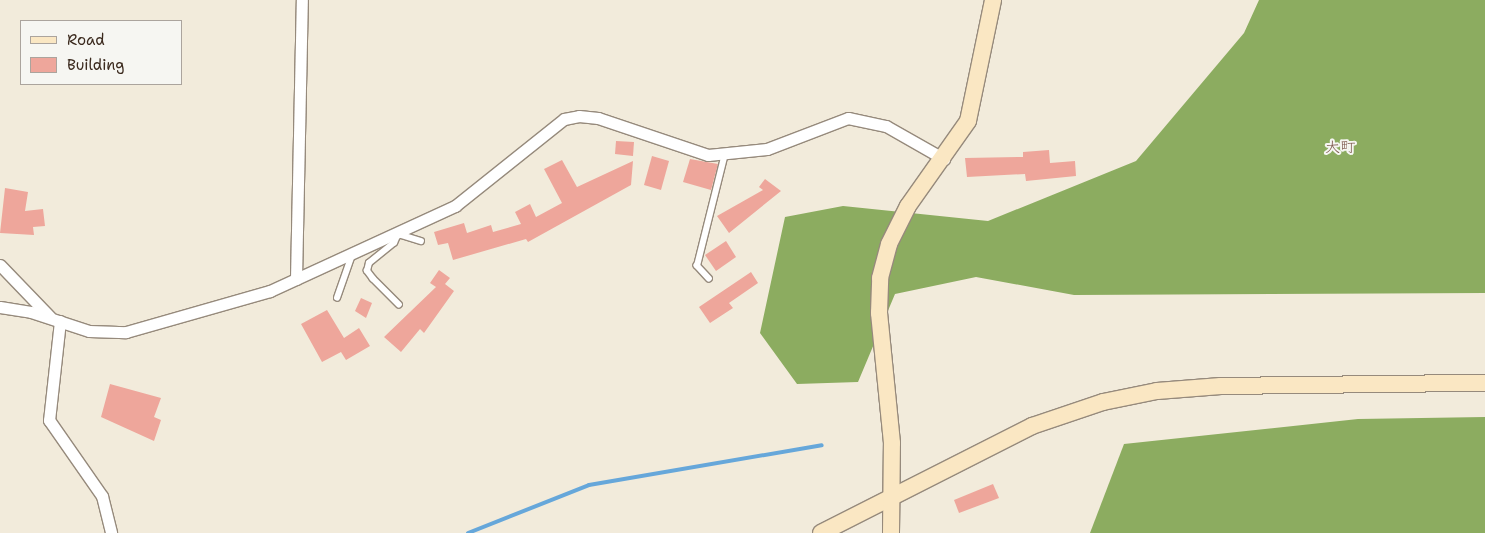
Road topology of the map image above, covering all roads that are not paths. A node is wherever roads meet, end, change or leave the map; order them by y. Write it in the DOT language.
graph roads {
  1 [pos="302,0"];
  2 [pos="993,0"];
  3 [pos="724,154"];
  4 [pos="944,159"];
  5 [pos="398,234"];
  6 [pos="422,241"];
  7 [pos="352,255"];
  8 [pos="0,266"];
  9 [pos="296,279"];
  10 [pos="709,280"];
  11 [pos="337,298"];
  12 [pos="400,305"];
  13 [pos="0,307"];
  14 [pos="56,320"];
  15 [pos="1485,383"];
  16 [pos="892,497"];
  17 [pos="111,533"];
  18 [pos="821,533"];
  19 [pos="891,533"];
  1 -- 9 [label="street"];
  2 -- 4 [label="street"];
  3 -- 4 [label="street"];
  3 -- 5 [label="street"];
  3 -- 10 [label="lane"];
  4 -- 16 [label="street"];
  5 -- 6 [label="lane"];
  5 -- 7 [label="street"];
  5 -- 12 [label="lane"];
  7 -- 9 [label="street"];
  7 -- 11 [label="lane"];
  8 -- 14 [label="street"];
  9 -- 14 [label="street"];
  13 -- 14 [label="street"];
  14 -- 17 [label="street"];
  15 -- 16 [label="street"];
  16 -- 18 [label="street"];
  16 -- 19 [label="street"];
}
